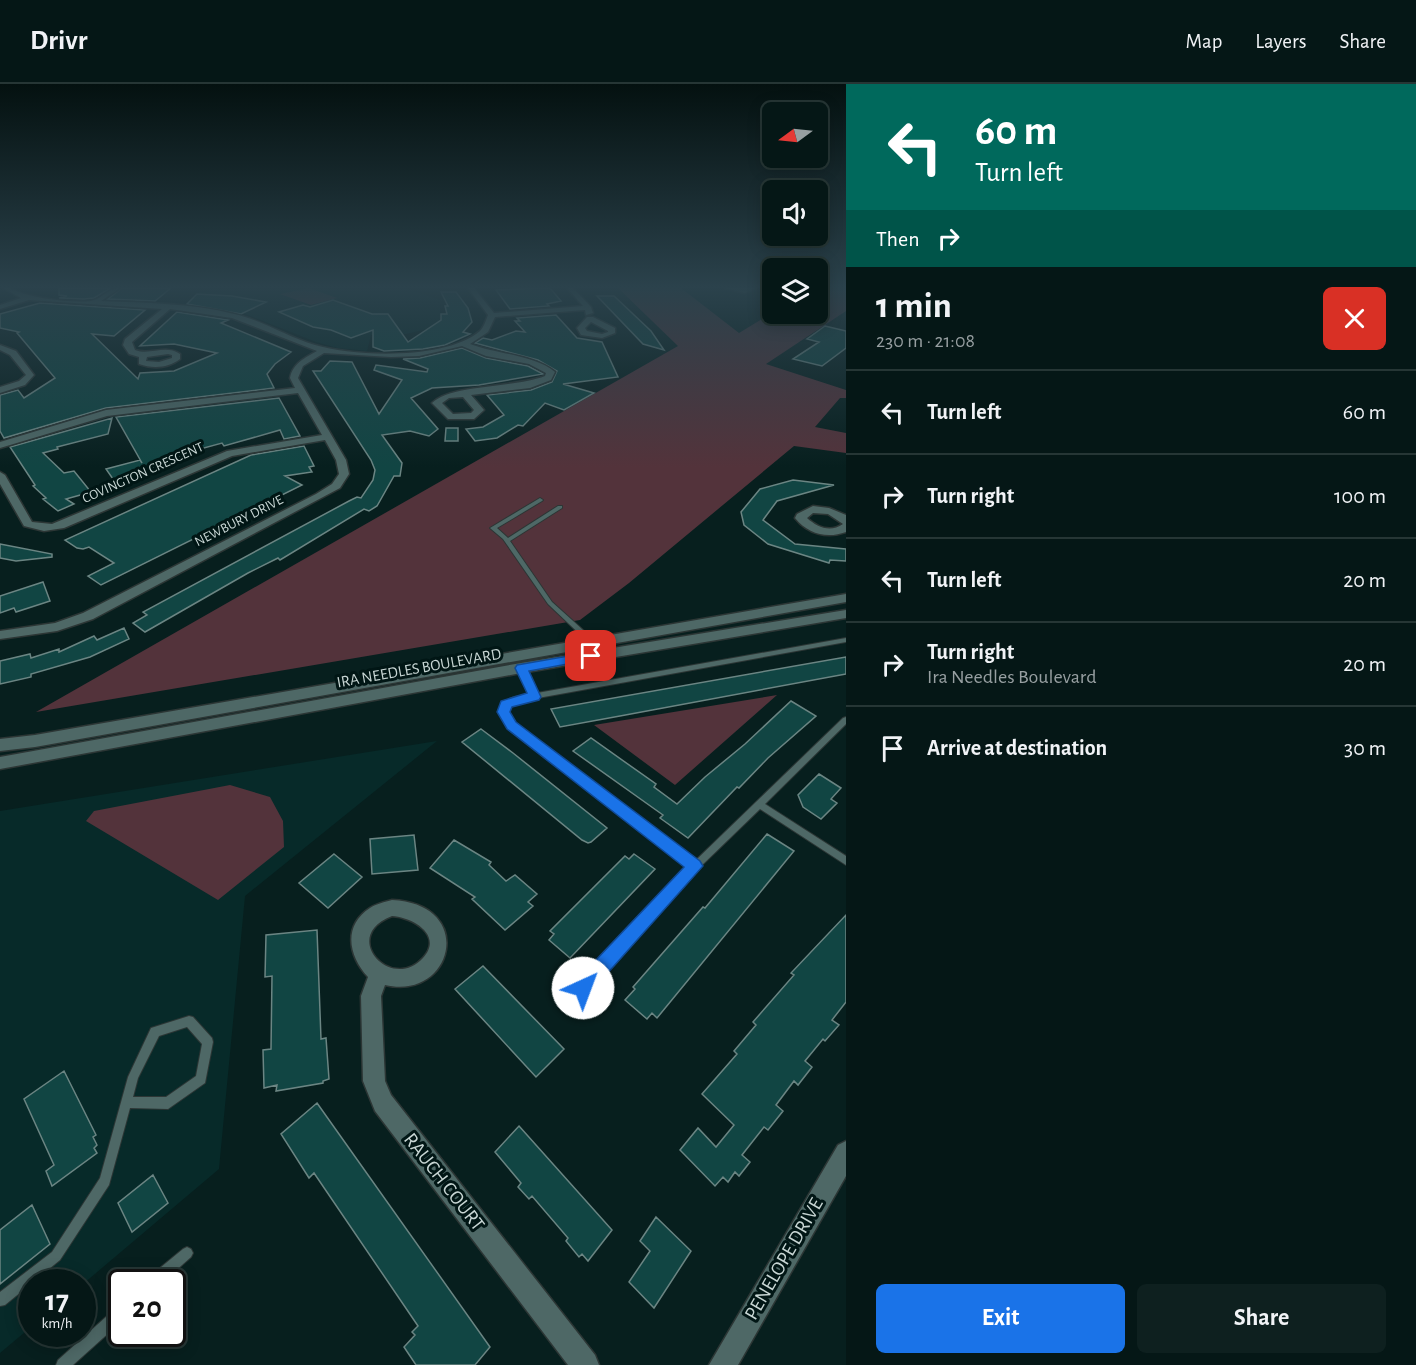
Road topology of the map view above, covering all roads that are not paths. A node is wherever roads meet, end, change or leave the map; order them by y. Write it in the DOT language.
graph roads {
  1 [pos="2,348"];
  2 [pos="129,348"];
  3 [pos="317,348"];
  4 [pos="445,348"];
  5 [pos="473,348"];
  6 [pos="323,350"];
  7 [pos="143,356"];
  8 [pos="0,390"];
  9 [pos="300,390"];
  10 [pos="465,394"];
  11 [pos="327,437"];
  12 [pos="0,445"];
  13 [pos="0,475"];
  14 [pos="540,500"];
  15 [pos="560,507"];
  16 [pos="507,541"];
  17 [pos="846,598"];
  18 [pos="846,614"];
  19 [pos="0,635"];
  20 [pos="846,640"];
  21 [pos="591,641"];
  22 [pos="521,668"];
  23 [pos="535,697"];
  24 [pos="846,720"];
  25 [pos="0,745"];
  26 [pos="0,763"];
  27 [pos="759,804"];
  28 [pos="846,861"];
  29 [pos="695,866"];
  30 [pos="379,975"];
  31 [pos="583,988"];
  32 [pos="127,1102"];
  33 [pos="846,1153"];
  34 [pos="187,1253"];
  35 [pos="169,1269"];
  36 [pos="0,1300"];
  37 [pos="108,1325"];
  38 [pos="63,1365"];
  39 [pos="585,1365"];
  40 [pos="723,1365"];
  1 -- 8 [label="street"];
  2 -- 7 [label="street"];
  3 -- 6 [label="street"];
  4 -- 6 [label="street"];
  5 -- 10 [label="street"];
  6 -- 9 [label="street"];
  9 -- 11 [label="street, NEWBURY DRIVE"];
  9 -- 12 [label="street"];
  11 -- 13 [label="street, COVINGTON CRESCENT"];
  11 -- 19 [label="street, NEWBURY DRIVE"];
  14 -- 16 [label="lane"];
  15 -- 16 [label="lane"];
  16 -- 21 [label="lane"];
  17 -- 21 [label="street, IRA NEEDLES BOULEVARD"];
  18 -- 22 [label="street, IRA NEEDLES BOULEVARD"];
  20 -- 23 [label="lane"];
  21 -- 25 [label="street, IRA NEEDLES BOULEVARD"];
  22 -- 23 [label="lane"];
  22 -- 26 [label="street, IRA NEEDLES BOULEVARD"];
  23 -- 29 [label="lane"];
  24 -- 27 [label="lane"];
  27 -- 28 [label="lane"];
  27 -- 29 [label="lane"];
  29 -- 31 [label="lane"];
  30 -- 39 [label="street, RAUCH COURT"];
  32 -- 32 [label="lane"];
  32 -- 36 [label="lane"];
  33 -- 40 [label="street, PENELOPE DRIVE"];
  34 -- 35 [label="lane"];
  37 -- 38 [label="lane"];
}
